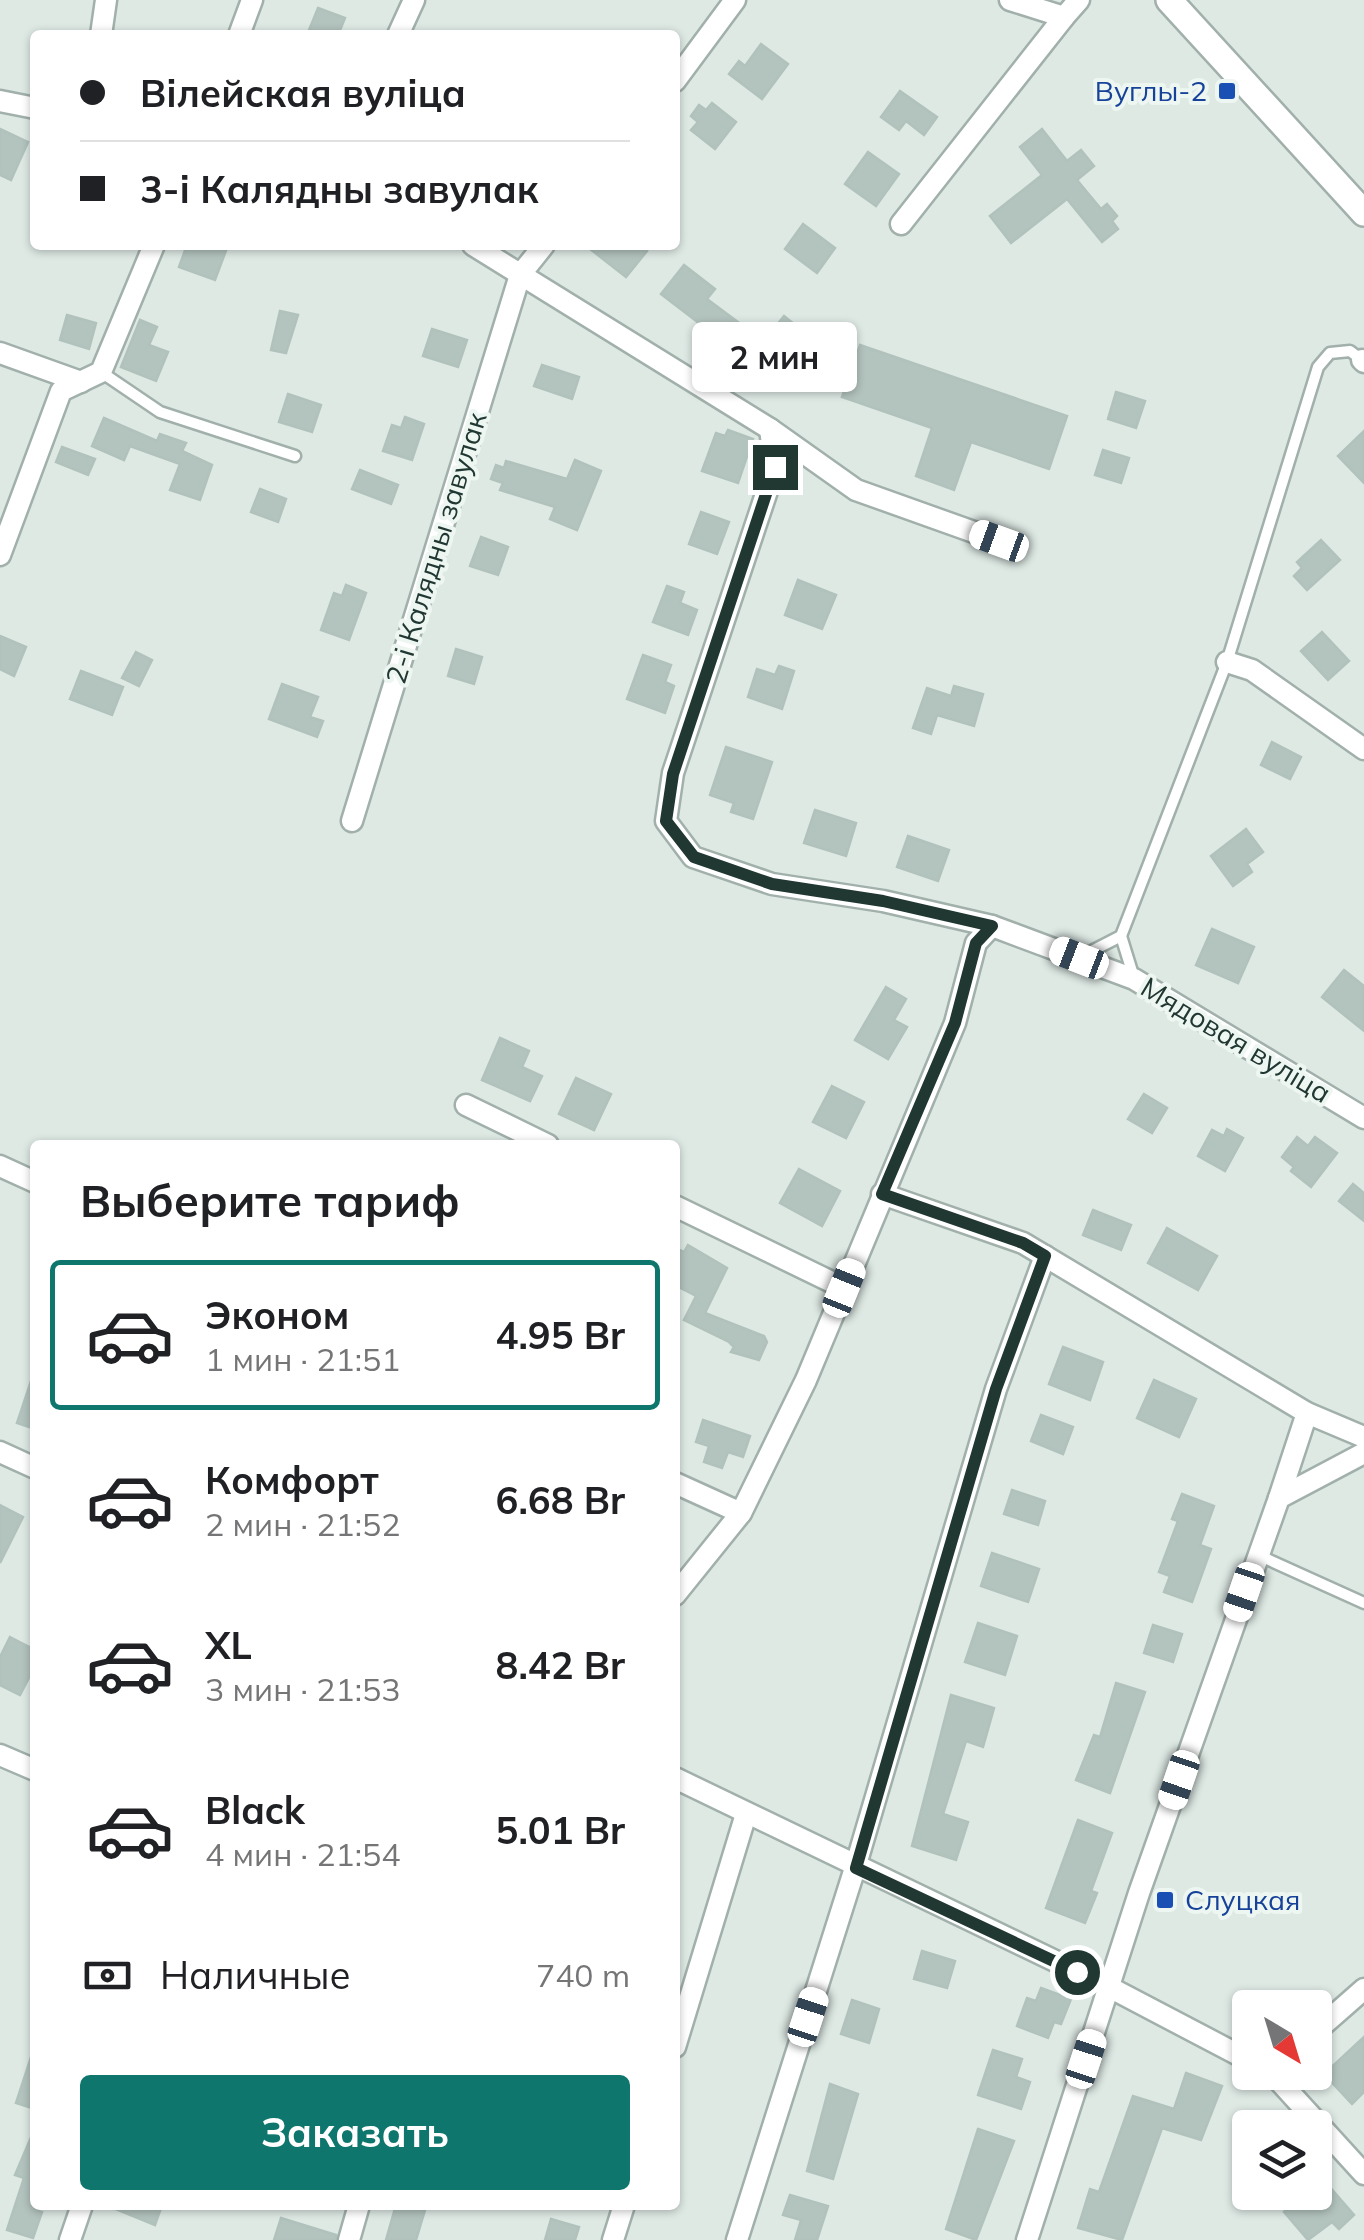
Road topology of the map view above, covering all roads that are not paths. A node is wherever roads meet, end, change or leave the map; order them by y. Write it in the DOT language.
graph roads {
  1 [pos="106,0"];
  2 [pos="252,0"];
  3 [pos="414,0"];
  4 [pos="735,0"];
  5 [pos="1010,0"];
  6 [pos="1079,0"];
  7 [pos="1169,0"];
  8 [pos="1064,17"];
  9 [pos="102,30"];
  10 [pos="241,30"];
  11 [pos="400,30"];
  12 [pos="680,73"];
  13 [pos="0,101"];
  14 [pos="30,107"];
  15 [pos="1364,213"];
  16 [pos="901,224"];
  17 [pos="152,250"];
  18 [pos="480,250"];
  19 [pos="540,250"];
  20 [pos="520,275"];
  21 [pos="0,353"];
  22 [pos="1363,361"];
  23 [pos="100,372"];
  24 [pos="81,382"];
  25 [pos="770,429"];
  26 [pos="295,456"];
  27 [pos="999,541"];
  28 [pos="0,555"];
  29 [pos="1228,662"];
  30 [pos="1364,748"];
  31 [pos="352,821"];
  32 [pos="992,926"];
  33 [pos="1121,936"];
  34 [pos="1079,958"];
  35 [pos="1134,978"];
  36 [pos="466,1106"];
  37 [pos="1364,1118"];
  38 [pos="537,1140"];
  39 [pos="0,1166"];
  40 [pos="30,1180"];
  41 [pos="882,1194"];
  42 [pos="680,1208"];
  43 [pos="1045,1256"];
  44 [pos="844,1288"];
  45 [pos="1308,1414"];
  46 [pos="1364,1437"];
  47 [pos="0,1452"];
  48 [pos="1364,1453"];
  49 [pos="30,1466"];
  50 [pos="680,1485"];
  51 [pos="1279,1498"];
  52 [pos="741,1513"];
  53 [pos="1257,1555"];
  54 [pos="680,1588"];
  55 [pos="1364,1603"];
  56 [pos="0,1756"];
  57 [pos="30,1768"];
  58 [pos="680,1781"];
  59 [pos="746,1814"];
  60 [pos="856,1868"];
  61 [pos="1109,1987"];
  62 [pos="1364,1989"];
  63 [pos="1332,2017"];
  64 [pos="680,2031"];
  65 [pos="1232,2052"];
  66 [pos="1288,2090"];
  67 [pos="1364,2174"];
  68 [pos="80,2210"];
  69 [pos="358,2210"];
  70 [pos="622,2210"];
  71 [pos="70,2240"];
  72 [pos="349,2240"];
  73 [pos="613,2240"];
  74 [pos="737,2240"];
  75 [pos="1027,2240"];
  1 -- 9 [label="street"];
  2 -- 10 [label="street"];
  3 -- 11 [label="street"];
  4 -- 12 [label="street"];
  5 -- 8 [label="street"];
  6 -- 8 [label="street"];
  7 -- 15 [label="street"];
  8 -- 16 [label="street"];
  13 -- 14 [label="street"];
  17 -- 23 [label="street"];
  18 -- 20 [label="street"];
  19 -- 20 [label="street"];
  20 -- 25 [label="street"];
  20 -- 31 [label="street, 2-і Калядны завулак"];
  21 -- 24 [label="street"];
  22 -- 29 [label="lane"];
  23 -- 24 [label="street"];
  23 -- 26 [label="lane"];
  24 -- 28 [label="street"];
  25 -- 27 [label="street"];
  25 -- 32 [label="street, Мядовая вуліца"];
  29 -- 30 [label="street"];
  29 -- 33 [label="lane"];
  32 -- 34 [label="street, Мядовая вуліца"];
  32 -- 41 [label="street"];
  33 -- 34 [label="lane"];
  33 -- 35 [label="lane"];
  34 -- 35 [label="street, Мядовая вуліца"];
  35 -- 37 [label="street, Мядовая вуліца"];
  36 -- 38 [label="street"];
  39 -- 40 [label="street"];
  41 -- 43 [label="street"];
  41 -- 44 [label="street"];
  42 -- 44 [label="street"];
  43 -- 45 [label="street"];
  43 -- 60 [label="street"];
  44 -- 52 [label="street"];
  45 -- 46 [label="street"];
  45 -- 51 [label="street"];
  47 -- 49 [label="street"];
  48 -- 51 [label="street"];
  50 -- 52 [label="street"];
  51 -- 53 [label="street"];
  52 -- 54 [label="street"];
  53 -- 55 [label="lane"];
  53 -- 61 [label="street"];
  56 -- 57 [label="street"];
  58 -- 59 [label="street"];
  59 -- 60 [label="street"];
  59 -- 64 [label="street"];
  60 -- 61 [label="street"];
  60 -- 74 [label="street"];
  61 -- 65 [label="street"];
  61 -- 75 [label="street"];
  62 -- 63 [label="street"];
  66 -- 67 [label="street"];
  68 -- 71 [label="street"];
  69 -- 72 [label="street"];
  70 -- 73 [label="street"];
}
